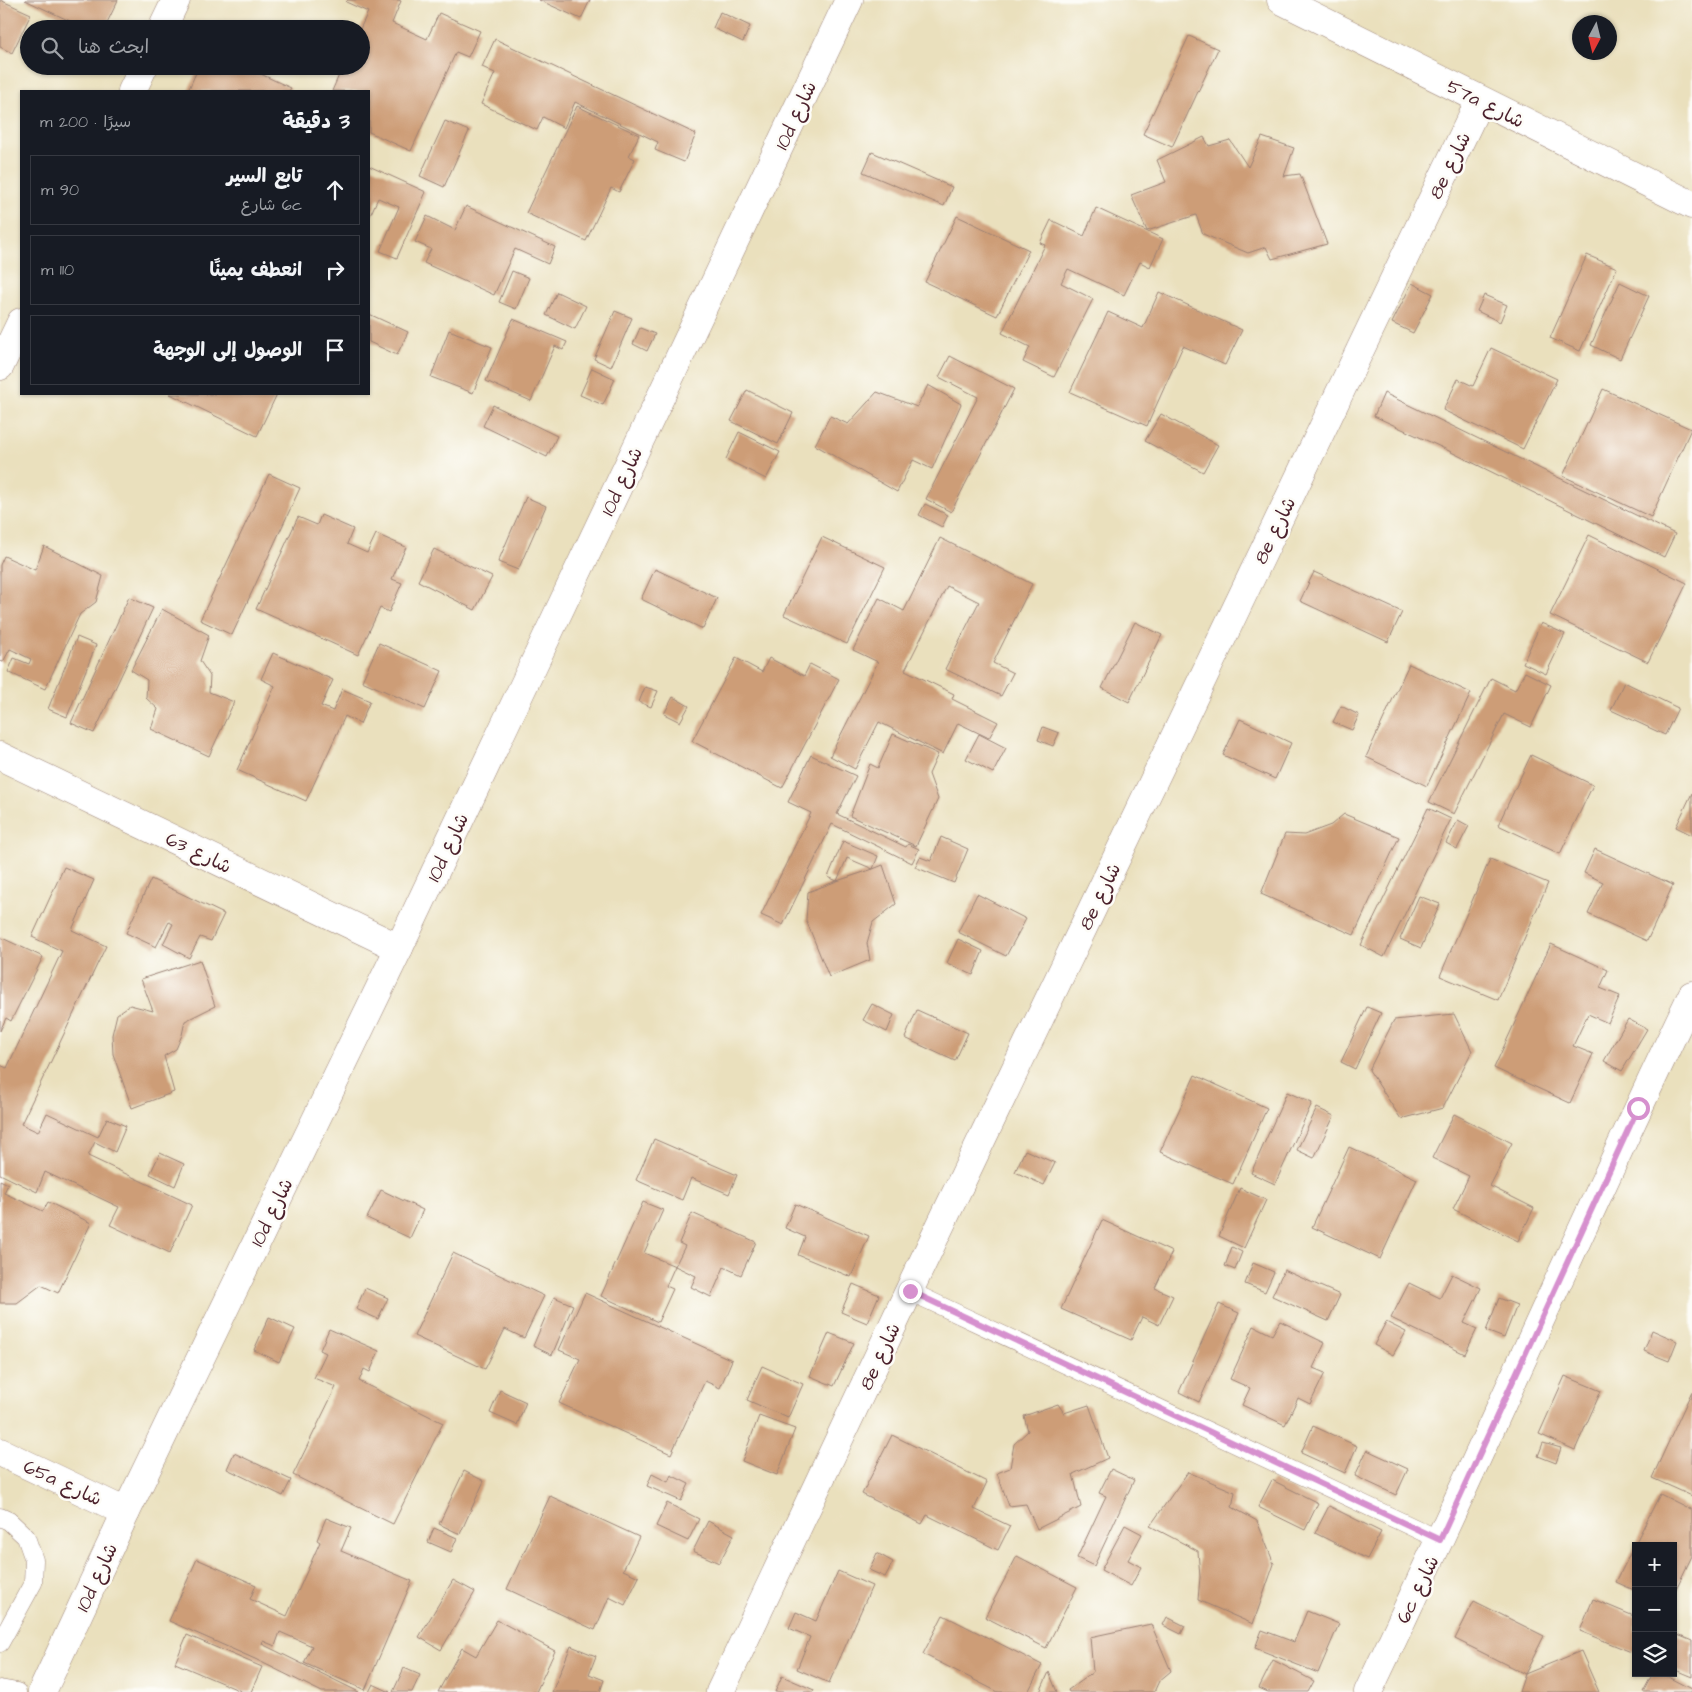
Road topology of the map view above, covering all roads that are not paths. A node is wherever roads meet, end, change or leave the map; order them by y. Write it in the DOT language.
graph roads {
  1 [pos="176,0"];
  2 [pos="849,0"];
  3 [pos="1281,0"];
  4 [pos="166,20"];
  5 [pos="140,75"];
  6 [pos="132,90"];
  7 [pos="1480,100"];
  8 [pos="1692,205"];
  9 [pos="20,324"];
  10 [pos="0,366"];
  11 [pos="0,756"];
  12 [pos="399,948"];
  13 [pos="1692,995"];
  14 [pos="910,1291"];
  15 [pos="0,1452"];
  16 [pos="126,1512"];
  17 [pos="0,1517"];
  18 [pos="1440,1540"];
  19 [pos="0,1643"];
  20 [pos="0,1689"];
  21 [pos="17,1692"];
  22 [pos="42,1692"];
  23 [pos="720,1692"];
  24 [pos="1368,1692"];
  1 -- 4 [label="street"];
  2 -- 12 [label="street, 10d شارع"];
  3 -- 7 [label="street, 57a شارع"];
  5 -- 6 [label="street"];
  7 -- 8 [label="street, 57a شارع"];
  7 -- 14 [label="street, 8e شارع"];
  9 -- 10 [label="street"];
  11 -- 12 [label="street, شارع 63"];
  12 -- 16 [label="street, 10d شارع"];
  13 -- 18 [label="street, 6c شارع"];
  14 -- 18 [label="lane"];
  14 -- 23 [label="street, 8e شارع"];
  15 -- 16 [label="street, 65a شارع"];
  16 -- 22 [label="street, 10d شارع"];
  17 -- 19 [label="lane"];
  18 -- 24 [label="street, 6c شارع"];
  20 -- 21 [label="lane"];
}
